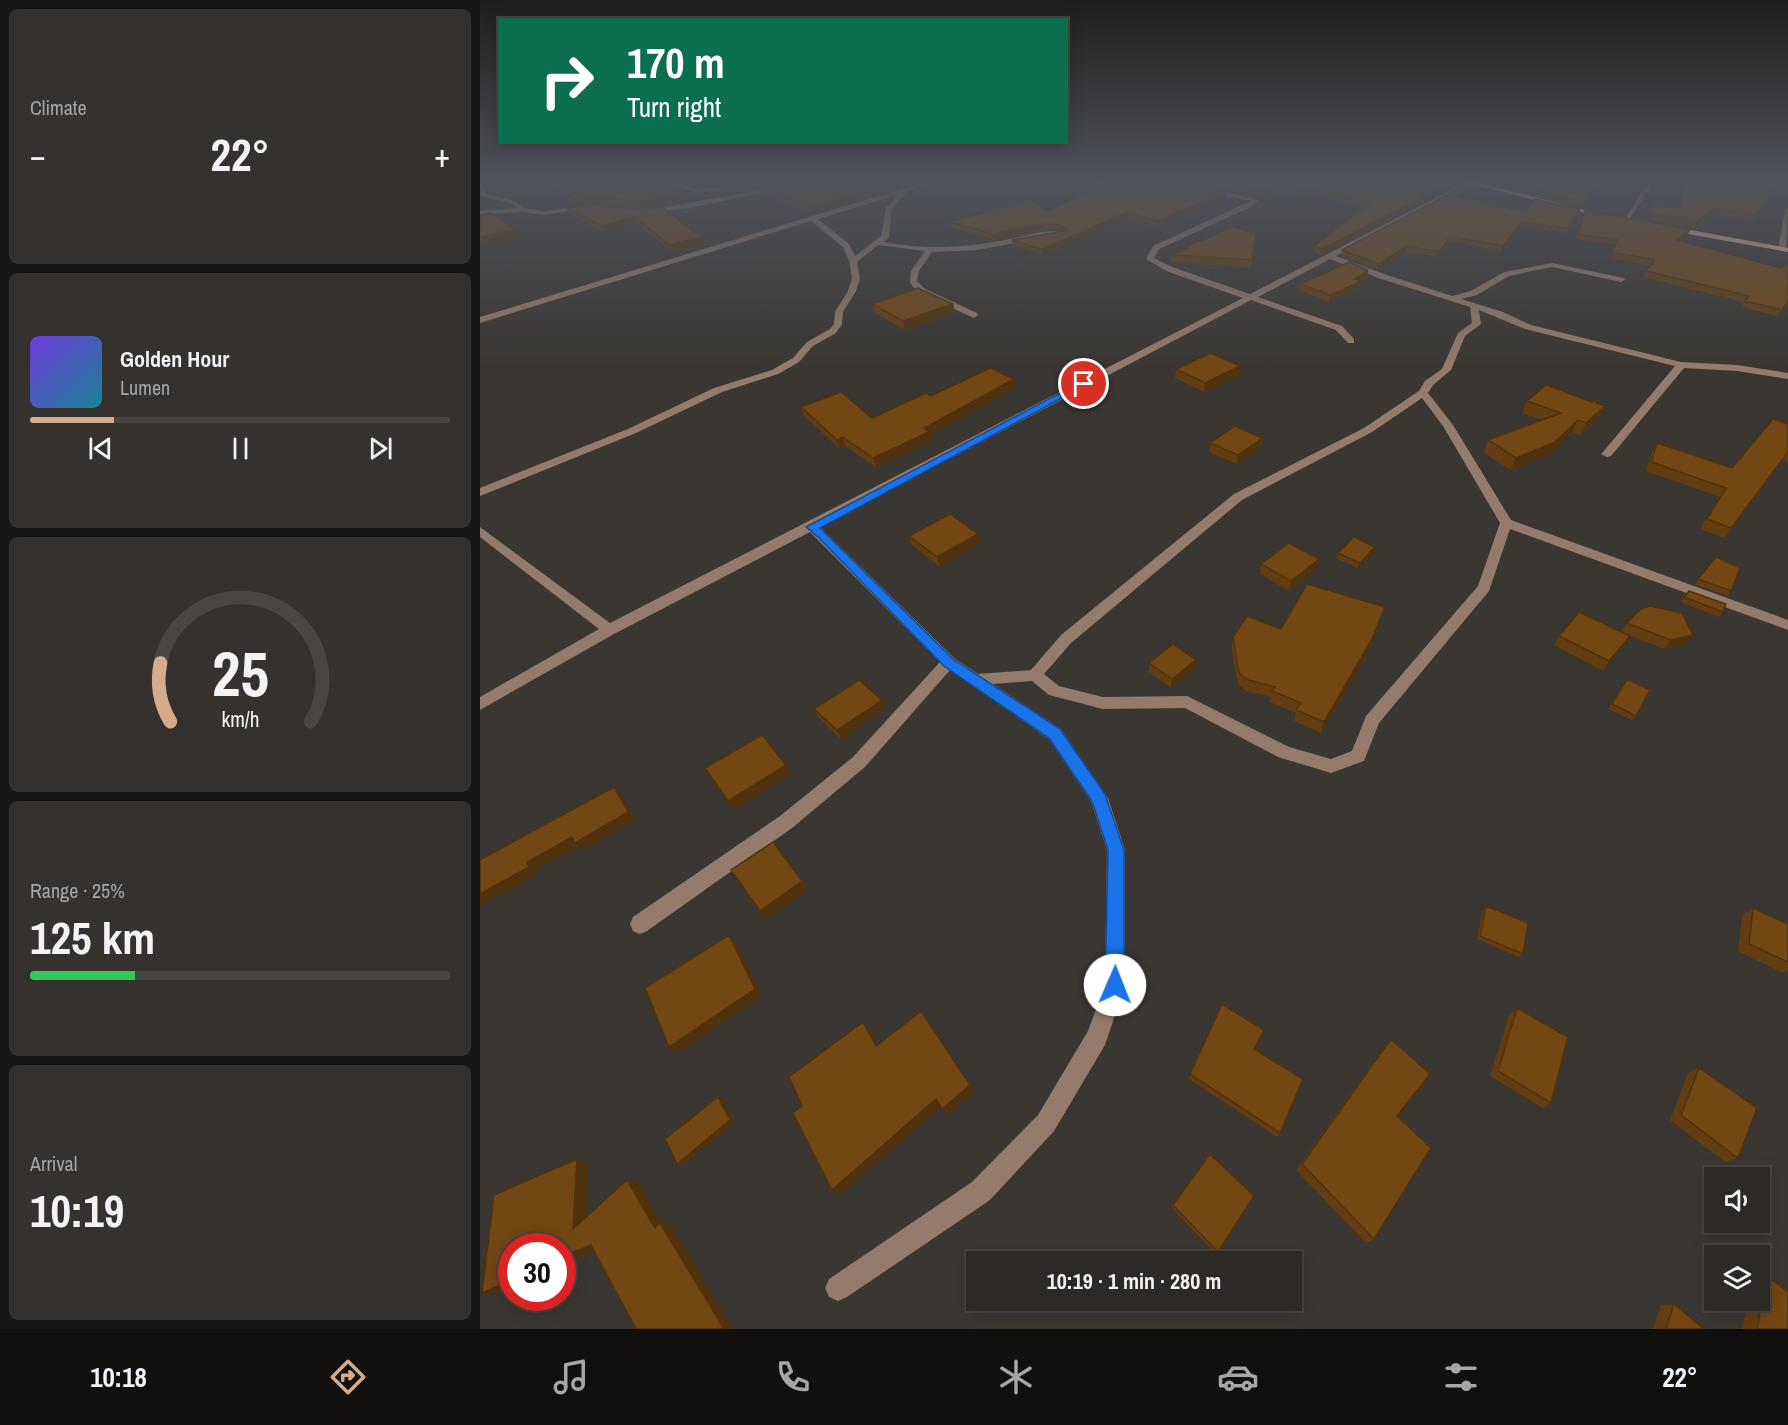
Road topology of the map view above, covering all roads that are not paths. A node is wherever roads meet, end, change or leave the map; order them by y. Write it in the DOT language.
graph roads {
  1 [pos="741,241"];
  2 [pos="840,241"];
  3 [pos="880,241"];
  4 [pos="1013,241"];
  5 [pos="1170,241"];
  6 [pos="1355,241"];
  7 [pos="1737,241"];
  8 [pos="877,243"];
  9 [pos="1785,250"];
  10 [pos="928,252"];
  11 [pos="1328,255"];
  12 [pos="853,261"];
  13 [pos="1621,280"];
  14 [pos="1250,297"];
  15 [pos="1451,299"];
  16 [pos="1474,306"];
  17 [pos="480,311"];
  18 [pos="974,315"];
  19 [pos="492,317"];
  20 [pos="480,320"];
  21 [pos="1351,341"];
  22 [pos="1681,365"];
  23 [pos="1788,376"];
  24 [pos="1423,393"];
  25 [pos="1607,454"];
  26 [pos="480,492"];
  27 [pos="1506,523"];
  28 [pos="811,527"];
  29 [pos="480,531"];
  30 [pos="1788,625"];
  31 [pos="609,630"];
  32 [pos="949,662"];
  33 [pos="1035,675"];
  34 [pos="976,680"];
  35 [pos="480,704"];
  36 [pos="640,924"];
  37 [pos="838,1288"];
  1 -- 19 [label="street"];
  2 -- 12 [label="street"];
  3 -- 8 [label="street"];
  4 -- 10 [label="street"];
  5 -- 14 [label="street"];
  6 -- 11 [label="street"];
  7 -- 9 [label="main road"];
  8 -- 10 [label="street"];
  8 -- 12 [label="street"];
  10 -- 18 [label="street"];
  11 -- 14 [label="street"];
  11 -- 15 [label="street"];
  12 -- 26 [label="street"];
  13 -- 15 [label="street"];
  14 -- 21 [label="street"];
  14 -- 28 [label="street"];
  15 -- 16 [label="street"];
  16 -- 22 [label="street"];
  16 -- 24 [label="street"];
  17 -- 19 [label="street"];
  19 -- 20 [label="street"];
  22 -- 23 [label="street"];
  22 -- 25 [label="street"];
  24 -- 27 [label="street"];
  24 -- 33 [label="street"];
  27 -- 30 [label="street"];
  27 -- 33 [label="street"];
  28 -- 31 [label="street"];
  28 -- 32 [label="street"];
  29 -- 31 [label="street"];
  31 -- 35 [label="street"];
  32 -- 34 [label="street"];
  32 -- 36 [label="street"];
  33 -- 34 [label="street"];
  34 -- 37 [label="street"];
}
